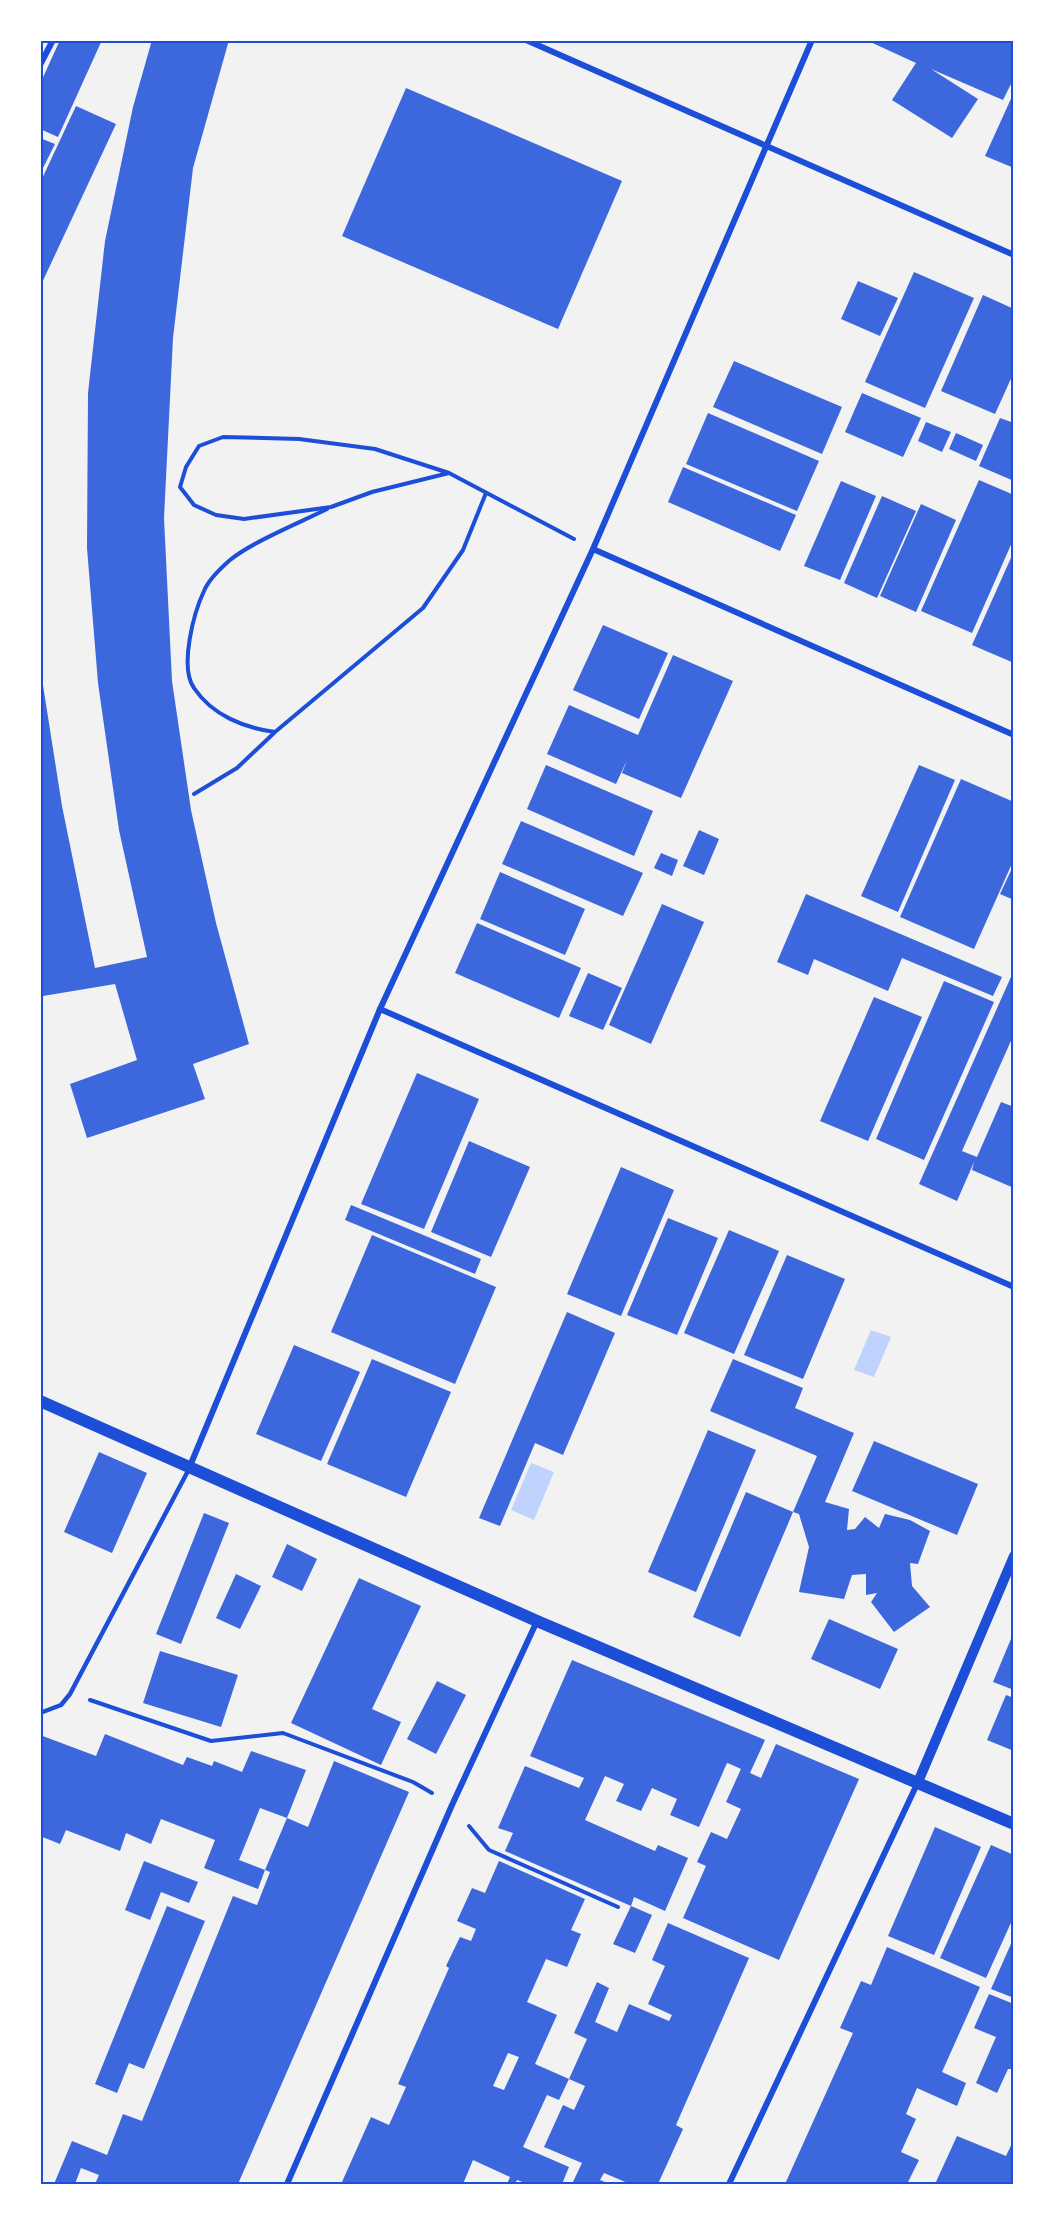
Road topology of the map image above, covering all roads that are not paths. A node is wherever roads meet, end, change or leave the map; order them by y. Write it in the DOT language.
graph roads {
  1 [pos="53,40"];
  2 [pos="526,40"];
  3 [pos="812,40"];
  4 [pos="40,65"];
  5 [pos="768,147"];
  6 [pos="1014,255"];
  7 [pos="593,549"];
  8 [pos="1014,735"];
  9 [pos="380,1009"];
  10 [pos="1014,1287"];
  11 [pos="40,1401"];
  12 [pos="190,1466"];
  13 [pos="1014,1556"];
  14 [pos="537,1621"];
  15 [pos="40,1713"];
  16 [pos="918,1782"];
  17 [pos="1014,1824"];
  18 [pos="287,2184"];
  19 [pos="729,2184"];
  1 -- 4 [label="street"];
  2 -- 5 [label="street"];
  3 -- 5 [label="street"];
  5 -- 6 [label="street"];
  5 -- 7 [label="street"];
  7 -- 8 [label="street"];
  7 -- 9 [label="street"];
  9 -- 10 [label="street"];
  9 -- 12 [label="street"];
  11 -- 12 [label="main road"];
  12 -- 14 [label="main road"];
  12 -- 15 [label="lane"];
  13 -- 16 [label="street"];
  14 -- 16 [label="main road"];
  14 -- 18 [label="street"];
  16 -- 17 [label="main road"];
  16 -- 19 [label="street"];
}
